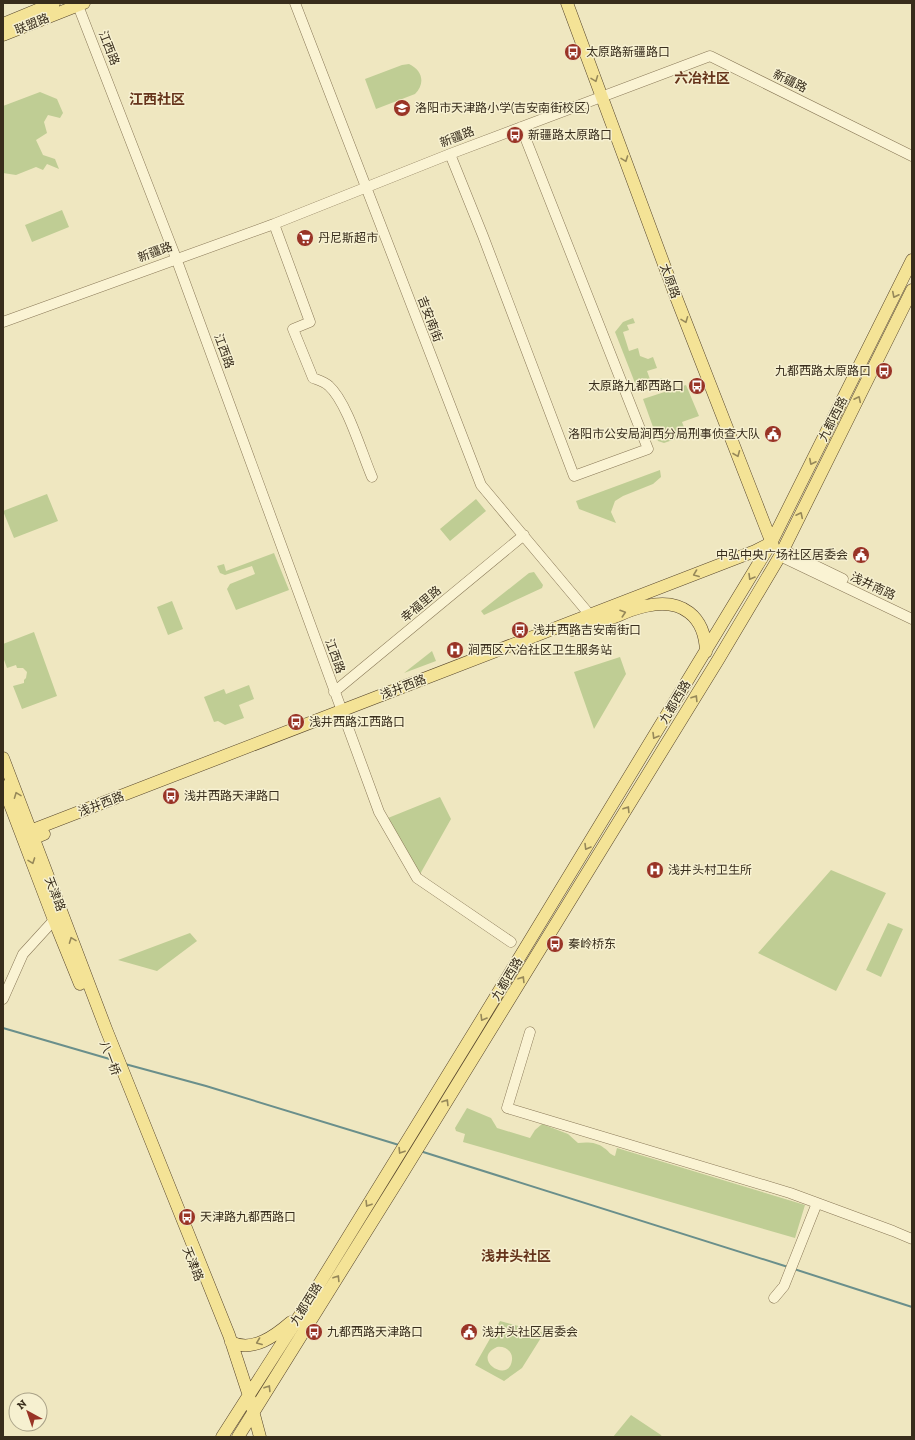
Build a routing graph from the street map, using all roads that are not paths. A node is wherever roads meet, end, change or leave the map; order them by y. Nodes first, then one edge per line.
1 (54, 3) edge
2 (295, 3) edge
3 (567, 3) edge
4 (79, 4) edge
5 (3, 24) edge
6 (3, 35) edge
7 (602, 96) junction
8 (521, 127) junction
9 (450, 154) junction
10 (912, 156) edge
11 (366, 188) junction
12 (274, 224) junction
13 (176, 258) junction
14 (912, 260) edge
15 (912, 290) edge
16 (3, 322) edge
17 (372, 477) dead end
18 (524, 535) junction
19 (771, 543) junction
20 (781, 553) junction
21 (912, 612) edge
22 (590, 615) junction
23 (912, 619) edge
24 (706, 652) junction
25 (334, 692) junction
26 (342, 715) junction
27 (3, 758) edge
28 (3, 786) edge
29 (28, 836) junction
30 (59, 918) junction
31 (511, 942) dead end
32 (3, 999) edge
33 (96, 1021) joint
34 (106, 1029) joint
35 (530, 1032) dead end
36 (130, 1097) junction
37 (817, 1203) junction
38 (912, 1240) edge
39 (774, 1298) dead end
40 (302, 1312) junction
41 (231, 1342) junction
42 (246, 1399) junction
43 (251, 1417) junction
44 (222, 1437) edge
45 (238, 1437) edge
46 (251, 1437) edge
47 (260, 1437) edge

1 - 5 main road, 联盟路
2 - 11 street, 吉安南街
3 -> 7 main road, 太原路
4 - 6 main road, 联盟路
4 - 13 street, 江西路
7 - 8 street, 新疆路
7 - 10 street, 新疆路
7 -> 19 main road, 太原路
8 - 9 street, 新疆路
8 - 9 street
9 - 11 street, 新疆路
11 - 12 street, 新疆路
11 - 18 street, 吉安南街
12 - 13 street, 新疆路
12 - 17 street
13 - 16 street, 新疆路
13 - 25 street, 江西路
14 -> 19 main road, 九都西路
20 -> 15 main road, 九都西路
18 - 22 street, 吉安南街
18 - 25 street, 幸福里路
19 - 20 main road, 太原路
19 -> 22 main road, 浅井西路
19 -> 24 main road, 九都西路
20 - 21 street, 浅井南路
20 - 23 street, 浅井南路
43 -> 20 main road, 九都西路
22 - 26 main road, 浅井西路
26 -> 24 main road, 浅井西路
24 -> 40 main road, 九都西路
25 - 26 street, 江西路
26 - 29 main road, 浅井西路
26 - 31 street, 江西路
29 -> 27 main road, 天津路
28 - 29 main road, 天津路
29 - 30 main road, 天津路
30 - 32 street
30 - 33 main road, 天津路
34 -> 30 main road, 天津路
33 - 36 main road, 八一桥
34 - 36 main road, 八一桥
35 - 37 street
36 - 41 main road, 天津路
36 - 42 main road, 天津路
37 - 38 street
37 - 39 street
40 -> 41 main road
40 - 42 main road, 九都西路
41 - 42 main road, 天津路
42 - 43 main road, 天津路
42 - 44 main road, 九都西路
43 - 45 main road, 九都西路
43 - 46 main road, 天津路
43 - 47 main road, 天津路

